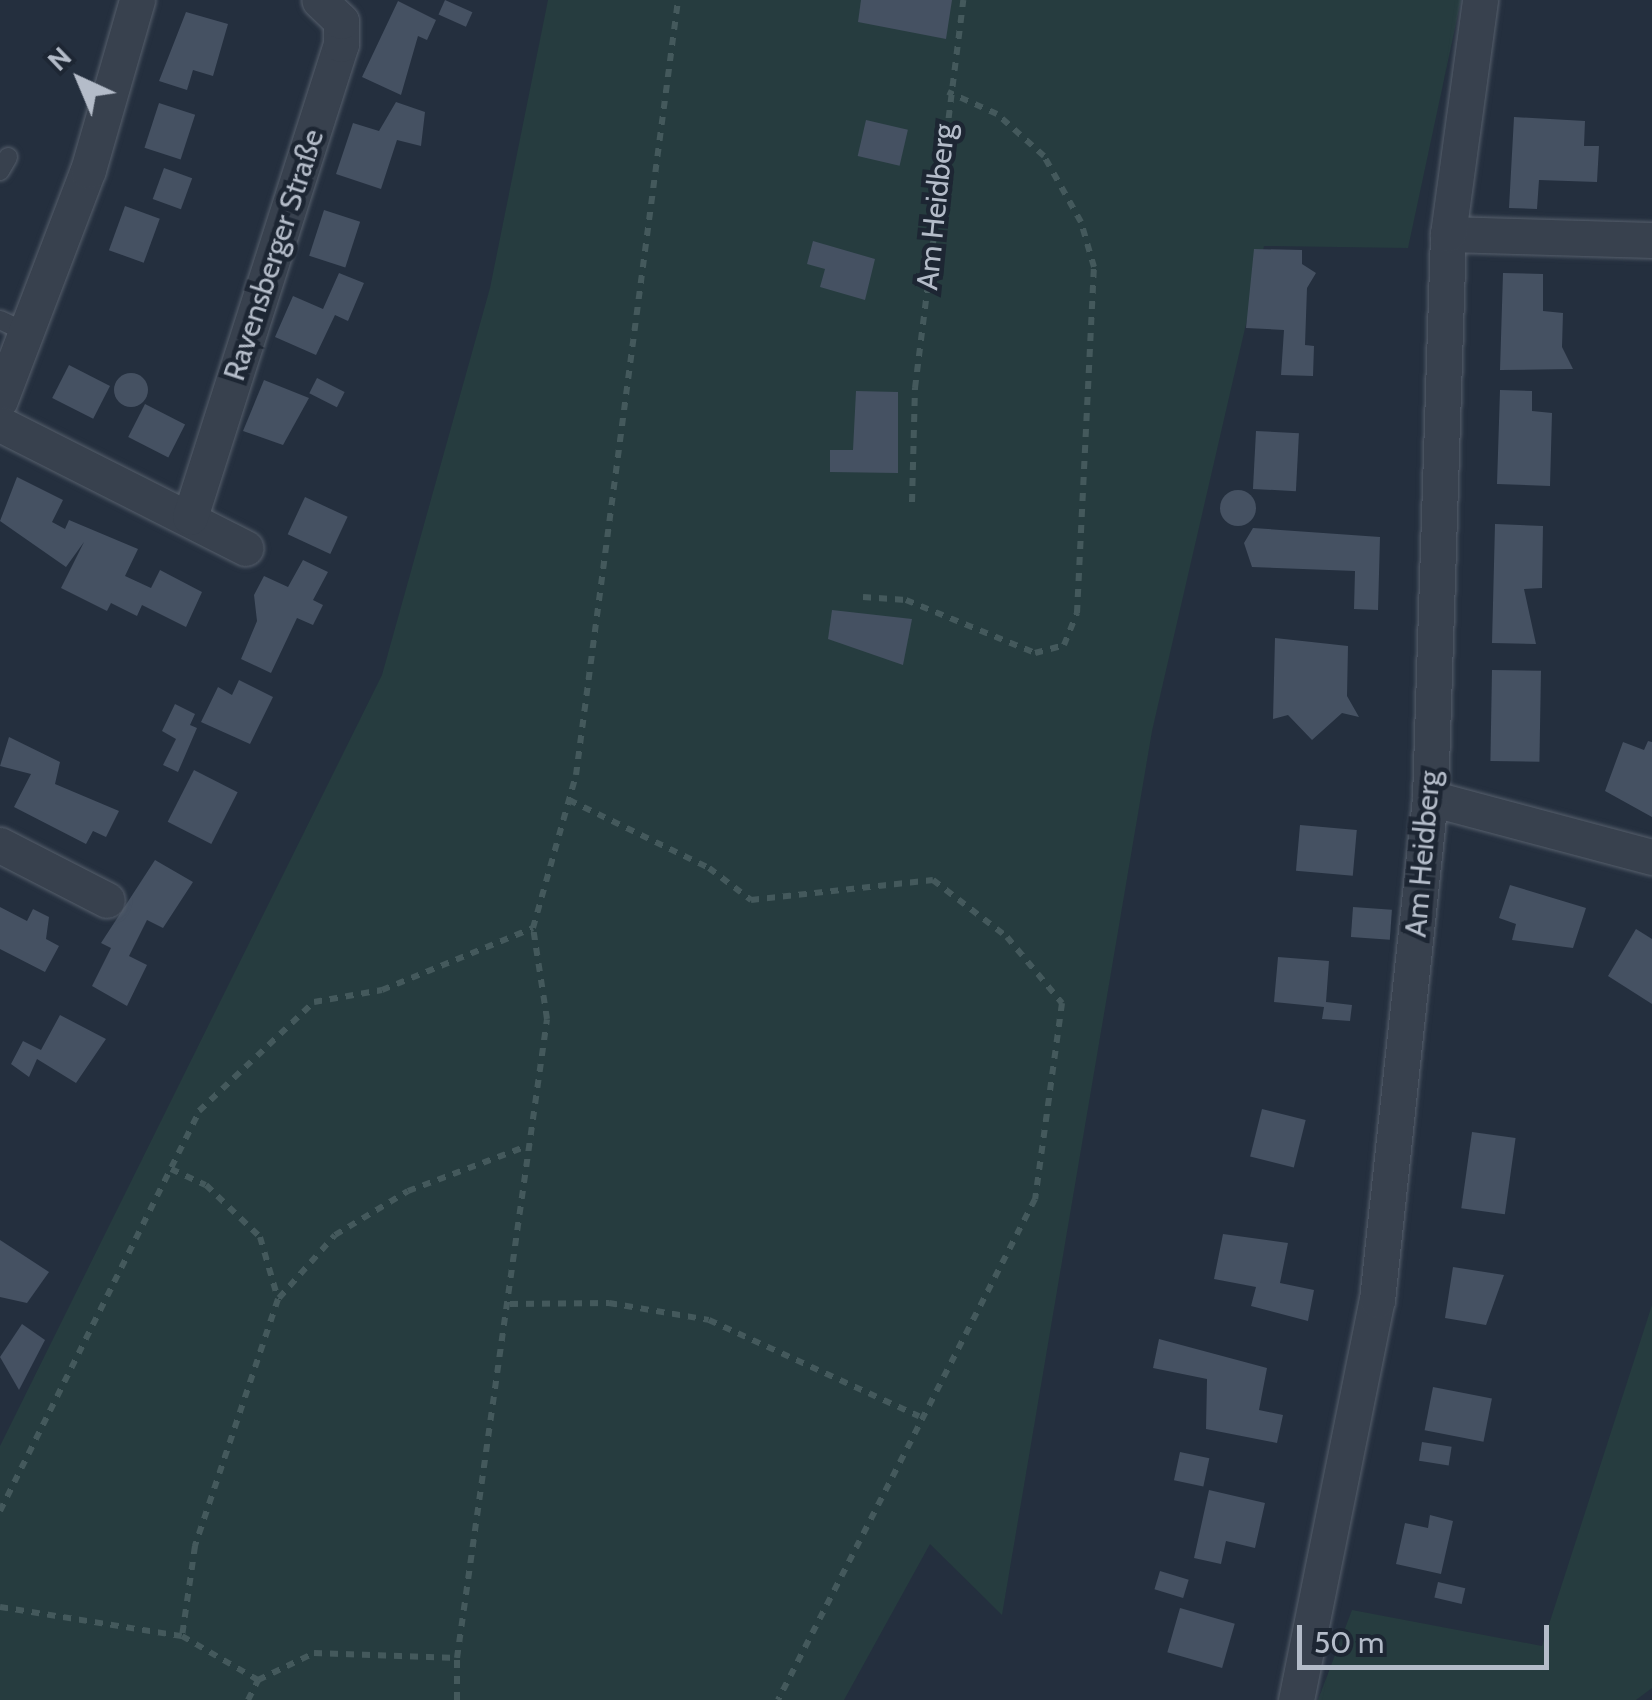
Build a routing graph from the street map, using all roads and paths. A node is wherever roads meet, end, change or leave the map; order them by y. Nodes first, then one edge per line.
1 (137, 0) edge
2 (319, 0) edge
3 (678, 0) edge
4 (963, 0) edge
5 (1480, 0) edge
6 (948, 92) junction
7 (1448, 234) junction
8 (1652, 240) edge
9 (13, 326) edge
10 (0, 400) edge
11 (0, 424) edge
12 (912, 502) dead end
13 (190, 517) junction
14 (246, 548) dead end
15 (863, 596) dead end
16 (1430, 798) junction
17 (569, 800) junction
18 (0, 845) edge
19 (1652, 857) edge
20 (107, 900) dead end
21 (533, 928) junction
22 (527, 1146) junction
23 (171, 1168) junction
24 (278, 1298) junction
25 (510, 1304) junction
26 (919, 1416) junction
27 (0, 1511) edge
28 (0, 1607) edge
29 (182, 1636) junction
30 (457, 1658) junction
31 (258, 1680) junction
32 (248, 1700) edge
33 (457, 1700) edge
34 (778, 1700) edge
35 (1296, 1700) edge

1 - 9 street
2 - 13 street, Ravensberger Straße
3 - 17 path
4 - 6 path, Am Heidberg
5 - 7 street, Am Heidberg
6 - 12 path, Am Heidberg
6 - 15 path, Am Heidberg
7 - 8 street
7 - 16 street, Am Heidberg
9 - 10 street
11 - 13 street
13 - 14 street
16 - 19 street
16 - 35 street, Am Heidberg
17 - 21 path
17 - 26 path
18 - 20 street
21 - 22 path
21 - 23 path
22 - 24 path
22 - 25 path
23 - 24 path
23 - 27 path
24 - 29 path
25 - 26 path
25 - 30 path
26 - 34 path
28 - 29 path
29 - 31 path
30 - 31 path
30 - 33 path
31 - 32 path

